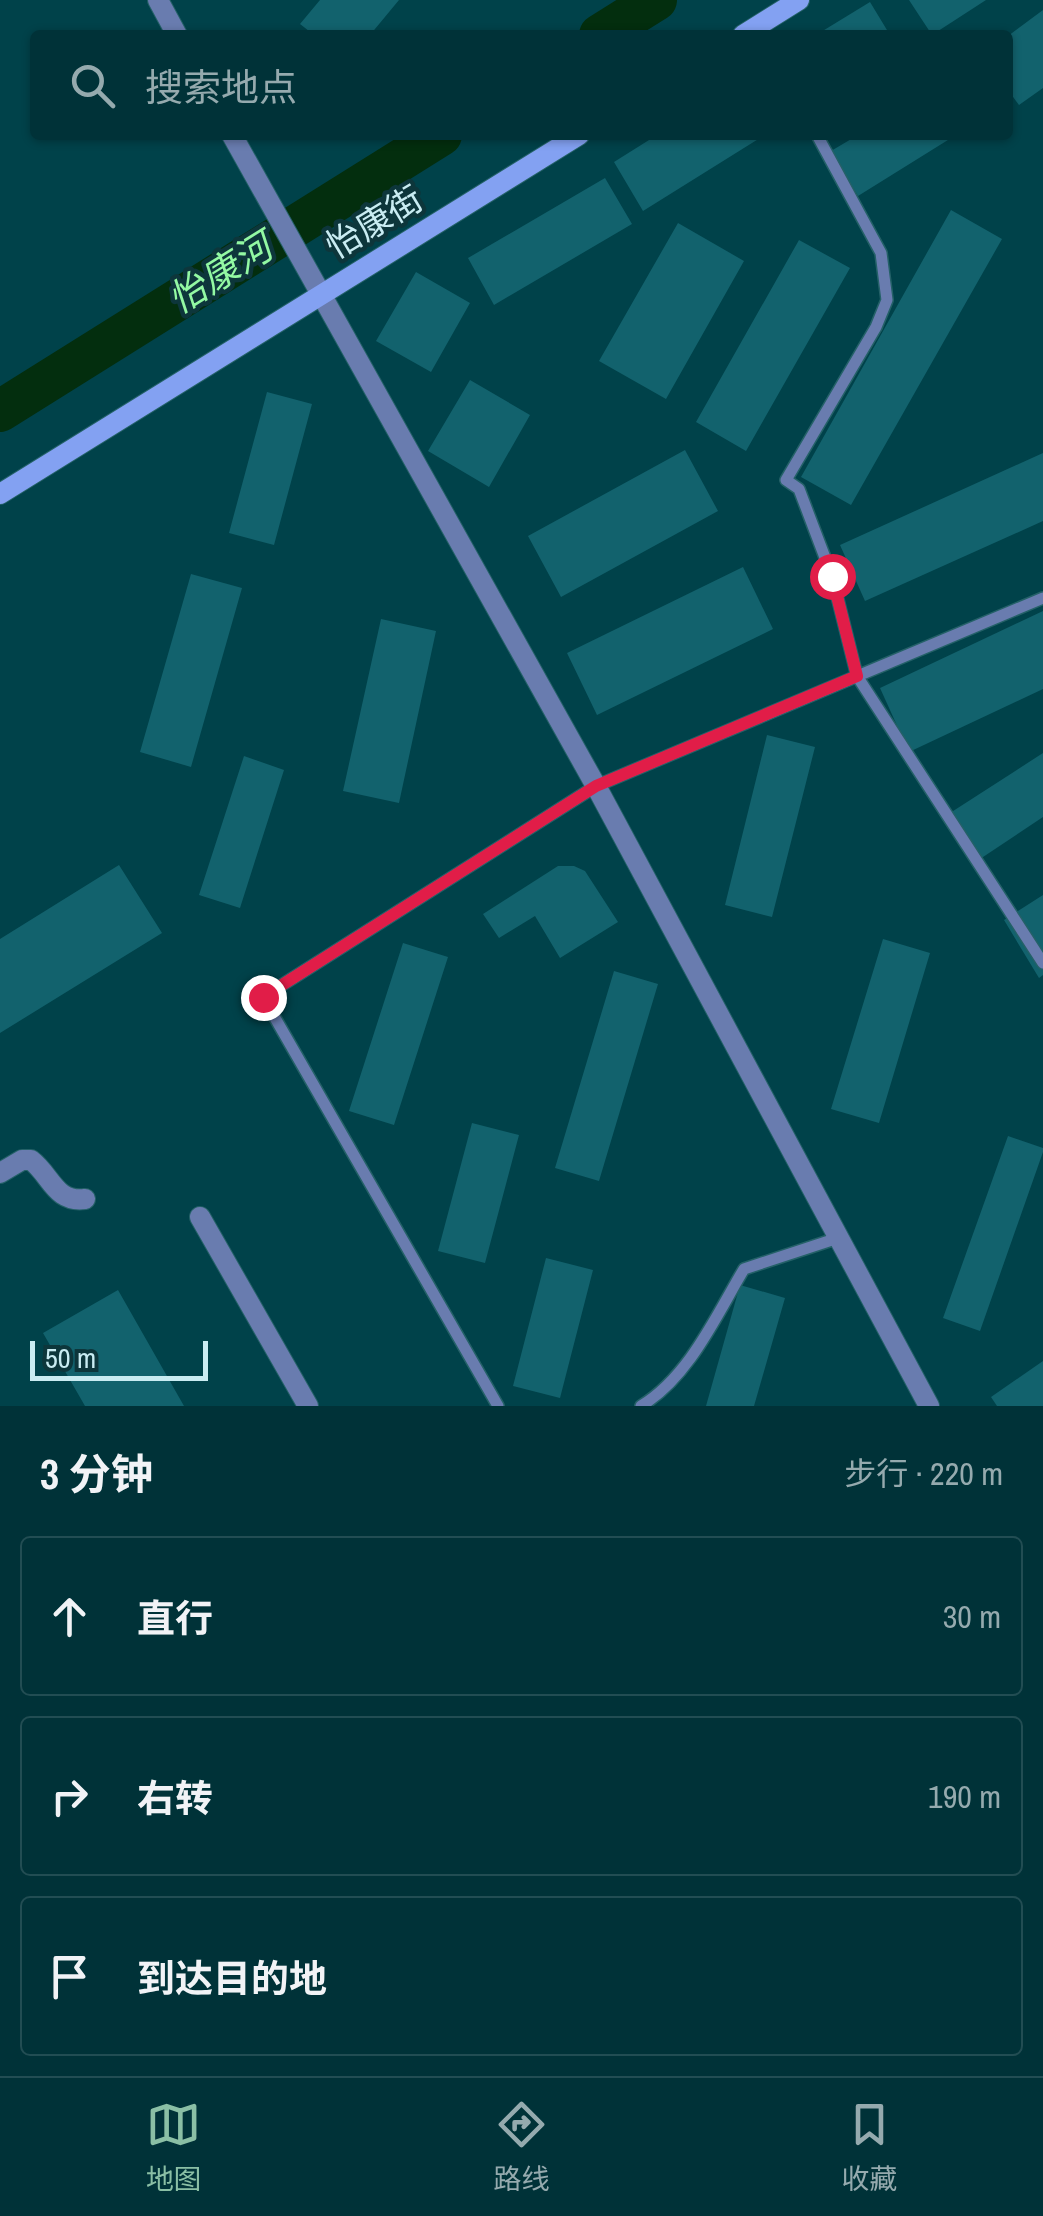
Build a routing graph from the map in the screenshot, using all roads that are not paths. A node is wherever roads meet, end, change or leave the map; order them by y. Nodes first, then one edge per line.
1 (158, 0) edge
2 (799, 0) edge
3 (174, 30) edge
4 (758, 30) edge
5 (571, 140) edge
6 (820, 140) edge
7 (238, 144) edge
8 (319, 294) junction
9 (0, 494) edge
10 (1043, 598) edge
11 (857, 676) junction
12 (596, 786) junction
13 (1043, 963) edge
14 (0, 1173) edge
15 (85, 1199) dead end
16 (200, 1217) dead end
17 (838, 1238) junction
18 (308, 1406) edge
19 (498, 1406) edge
20 (641, 1406) edge
21 (929, 1406) edge

1 - 3 street
2 - 4 street
5 - 8 street, 怡康街
6 - 11 lane
7 - 8 street
8 - 9 street, 怡康街
8 - 12 street
10 - 11 lane
11 - 12 lane
11 - 13 lane
12 - 17 street
12 - 19 lane
14 - 15 street
16 - 18 street
17 - 20 lane
17 - 21 street

